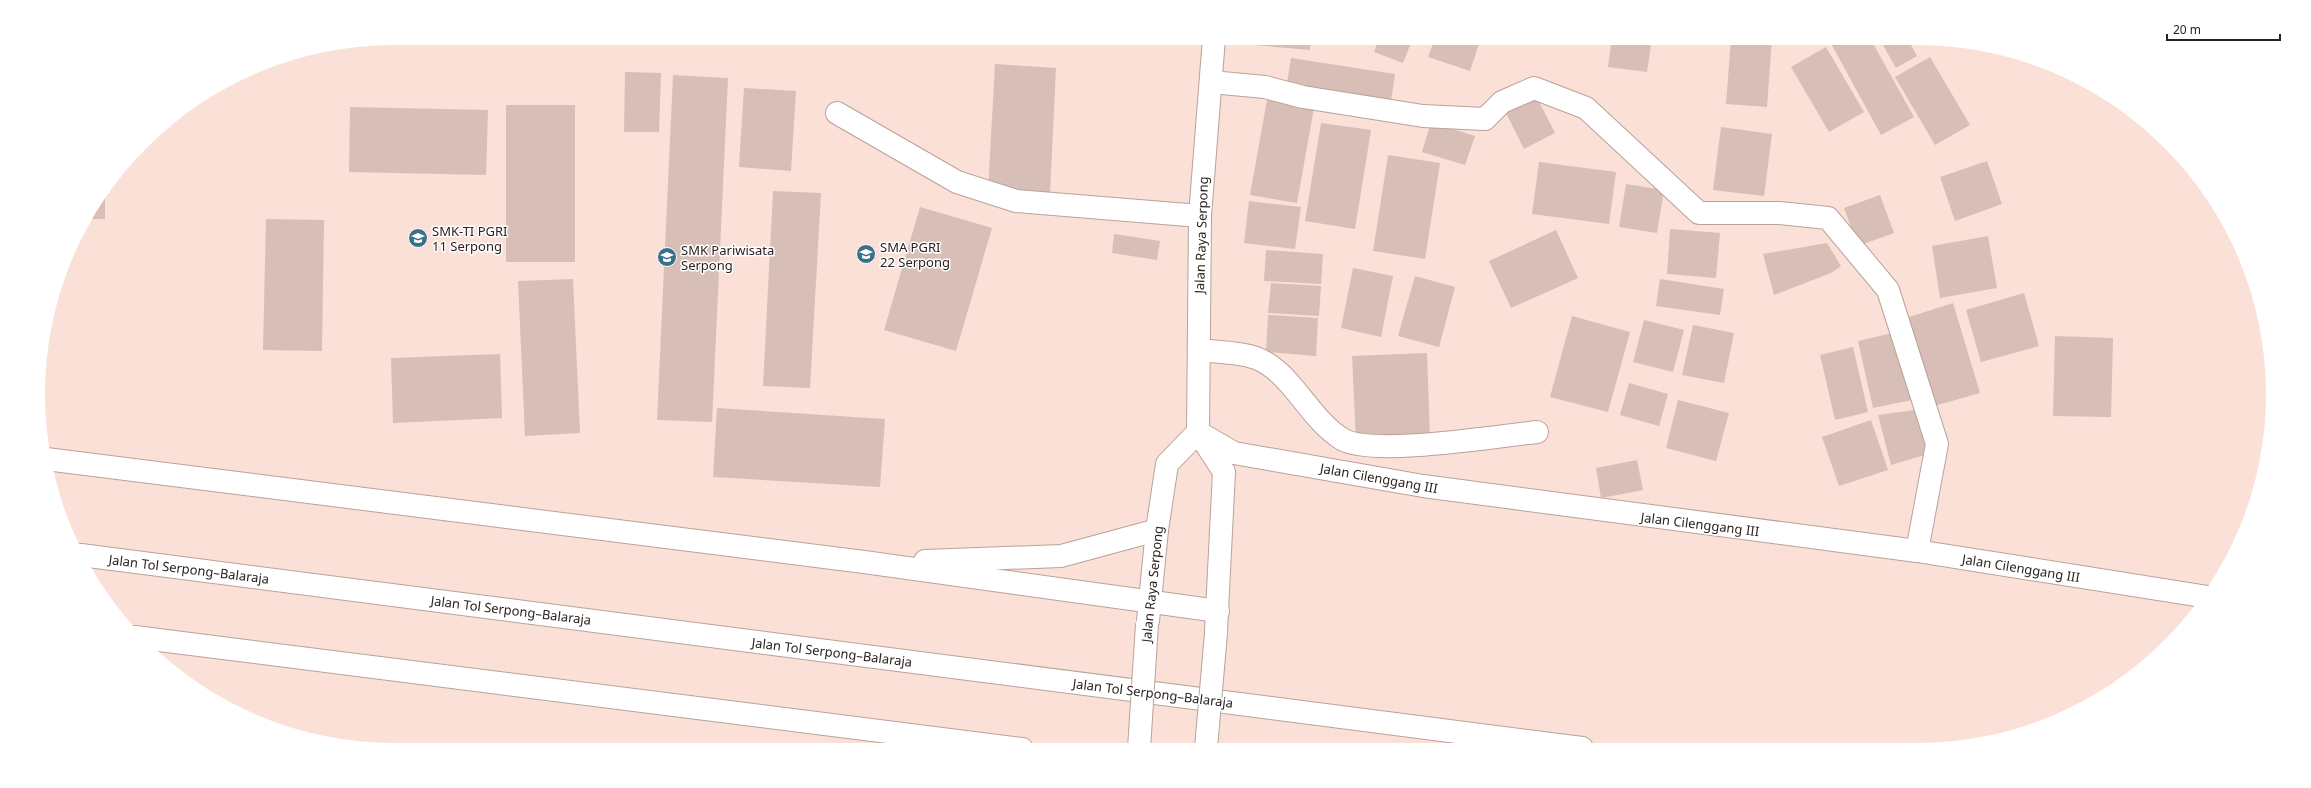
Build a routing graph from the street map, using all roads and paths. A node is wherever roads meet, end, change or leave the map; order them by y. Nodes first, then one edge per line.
1 (1214, 45) edge
2 (1211, 82) junction
3 (836, 113) dead end
4 (1200, 216) junction
5 (1199, 350) junction
6 (1198, 432) junction
7 (1538, 432) dead end
8 (52, 460) edge
9 (1157, 530) junction
10 (1917, 551) junction
11 (85, 555) edge
12 (864, 562) junction
13 (2201, 596) edge
14 (1150, 602) junction
15 (1218, 611) junction
16 (145, 638) edge
17 (974, 743) edge
18 (1139, 743) edge
19 (1206, 743) edge
20 (1543, 743) edge

1 - 2 main road, Jalan Raya Serpong
2 - 4 main road, Jalan Raya Serpong
2 - 10 main road
3 - 4 main road
4 - 5 main road, Jalan Raya Serpong
5 - 6 main road, Jalan Raya Serpong
5 - 7 main road
6 - 9 main road, Jalan Raya Serpong
6 - 10 main road, Jalan Cilenggang III
6 - 15 main road
8 - 12 main road
9 - 12 main road
9 - 14 main road, Jalan Raya Serpong
10 - 13 main road, Jalan Cilenggang III
11 - 20 main road, Jalan Tol Serpong–Balaraja
12 - 14 main road
14 - 15 main road
14 - 18 main road, Jalan Raya Serpong, bridge
15 - 19 main road, bridge
16 - 17 main road

